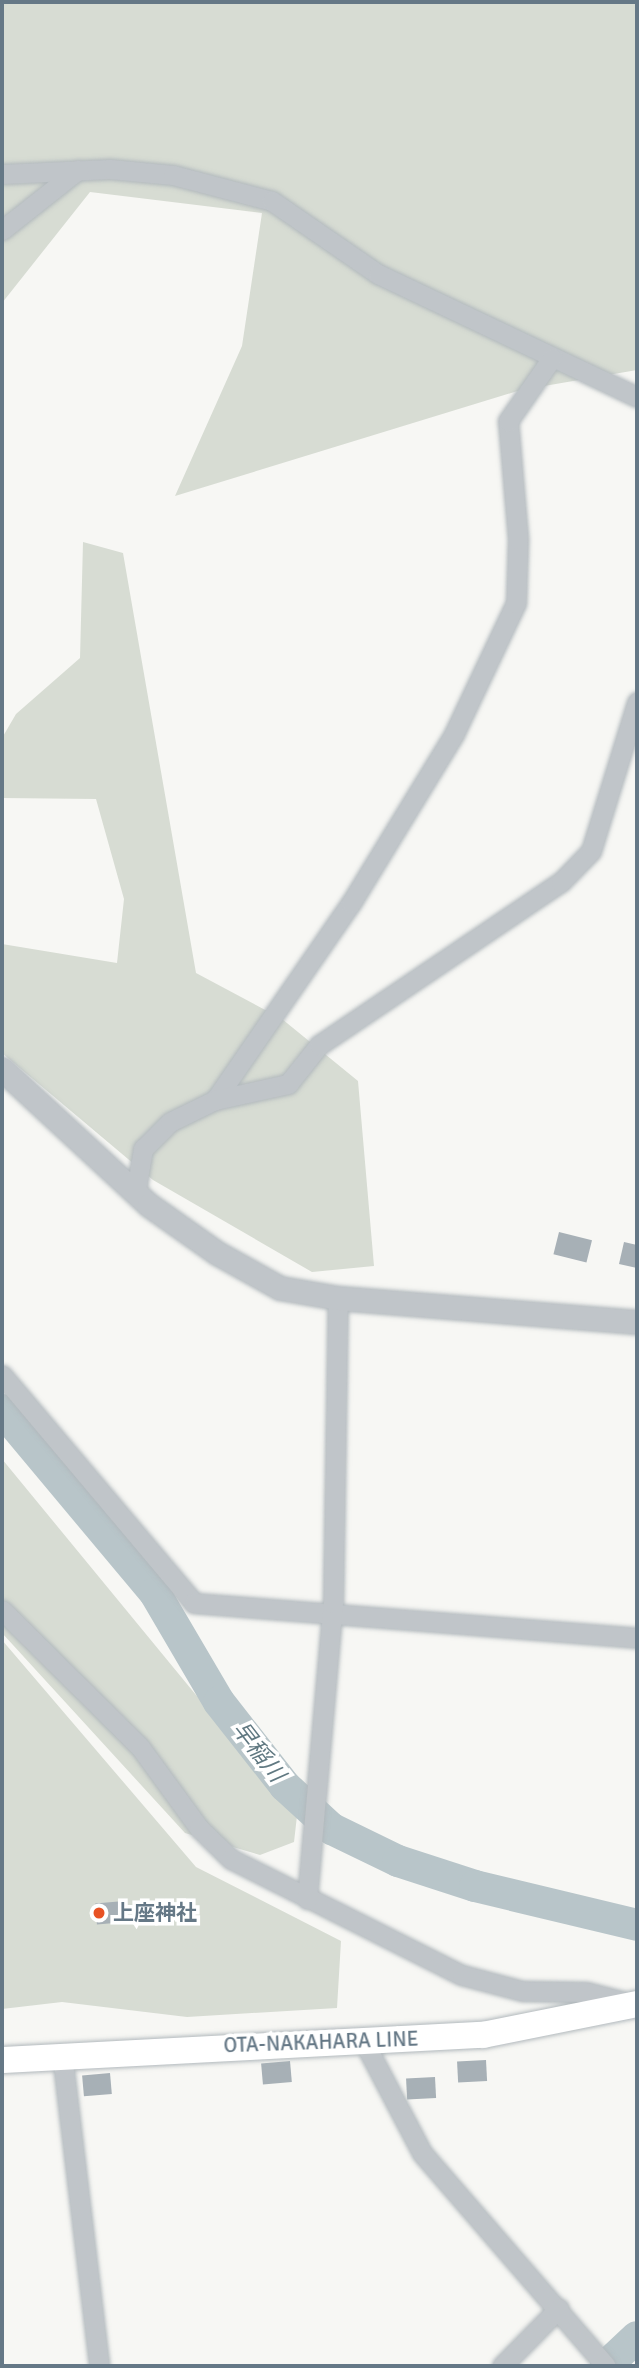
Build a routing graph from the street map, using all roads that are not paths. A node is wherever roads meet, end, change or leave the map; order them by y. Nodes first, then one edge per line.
1 (78, 170) junction
2 (2, 174) edge
3 (2, 230) edge
4 (552, 358) junction
5 (637, 397) edge
6 (637, 702) edge
7 (2, 1069) edge
8 (215, 1100) junction
9 (136, 1190) junction
10 (338, 1298) junction
11 (637, 1322) edge
12 (2, 1375) edge
13 (2, 1610) edge
14 (331, 1613) junction
15 (637, 1638) edge
16 (307, 1899) junction
17 (637, 2004) edge
18 (364, 2042) junction
19 (62, 2054) junction
20 (2, 2060) edge
21 (559, 2308) junction
22 (99, 2366) edge
23 (502, 2366) edge
24 (606, 2366) edge

1 - 2 street
1 - 3 street
1 - 4 street
4 - 5 street
4 - 8 street
6 - 8 street
7 - 9 street
8 - 9 street
9 - 10 street
10 - 11 street
10 - 14 street
12 - 14 street
13 - 16 street
14 - 15 street
14 - 16 street
16 - 17 street
17 - 18 main road, OTA-NAKAHARA LINE
18 - 19 main road, OTA-NAKAHARA LINE
18 - 21 street
19 - 20 main road, OTA-NAKAHARA LINE
19 - 22 street
21 - 23 street
21 - 24 street

